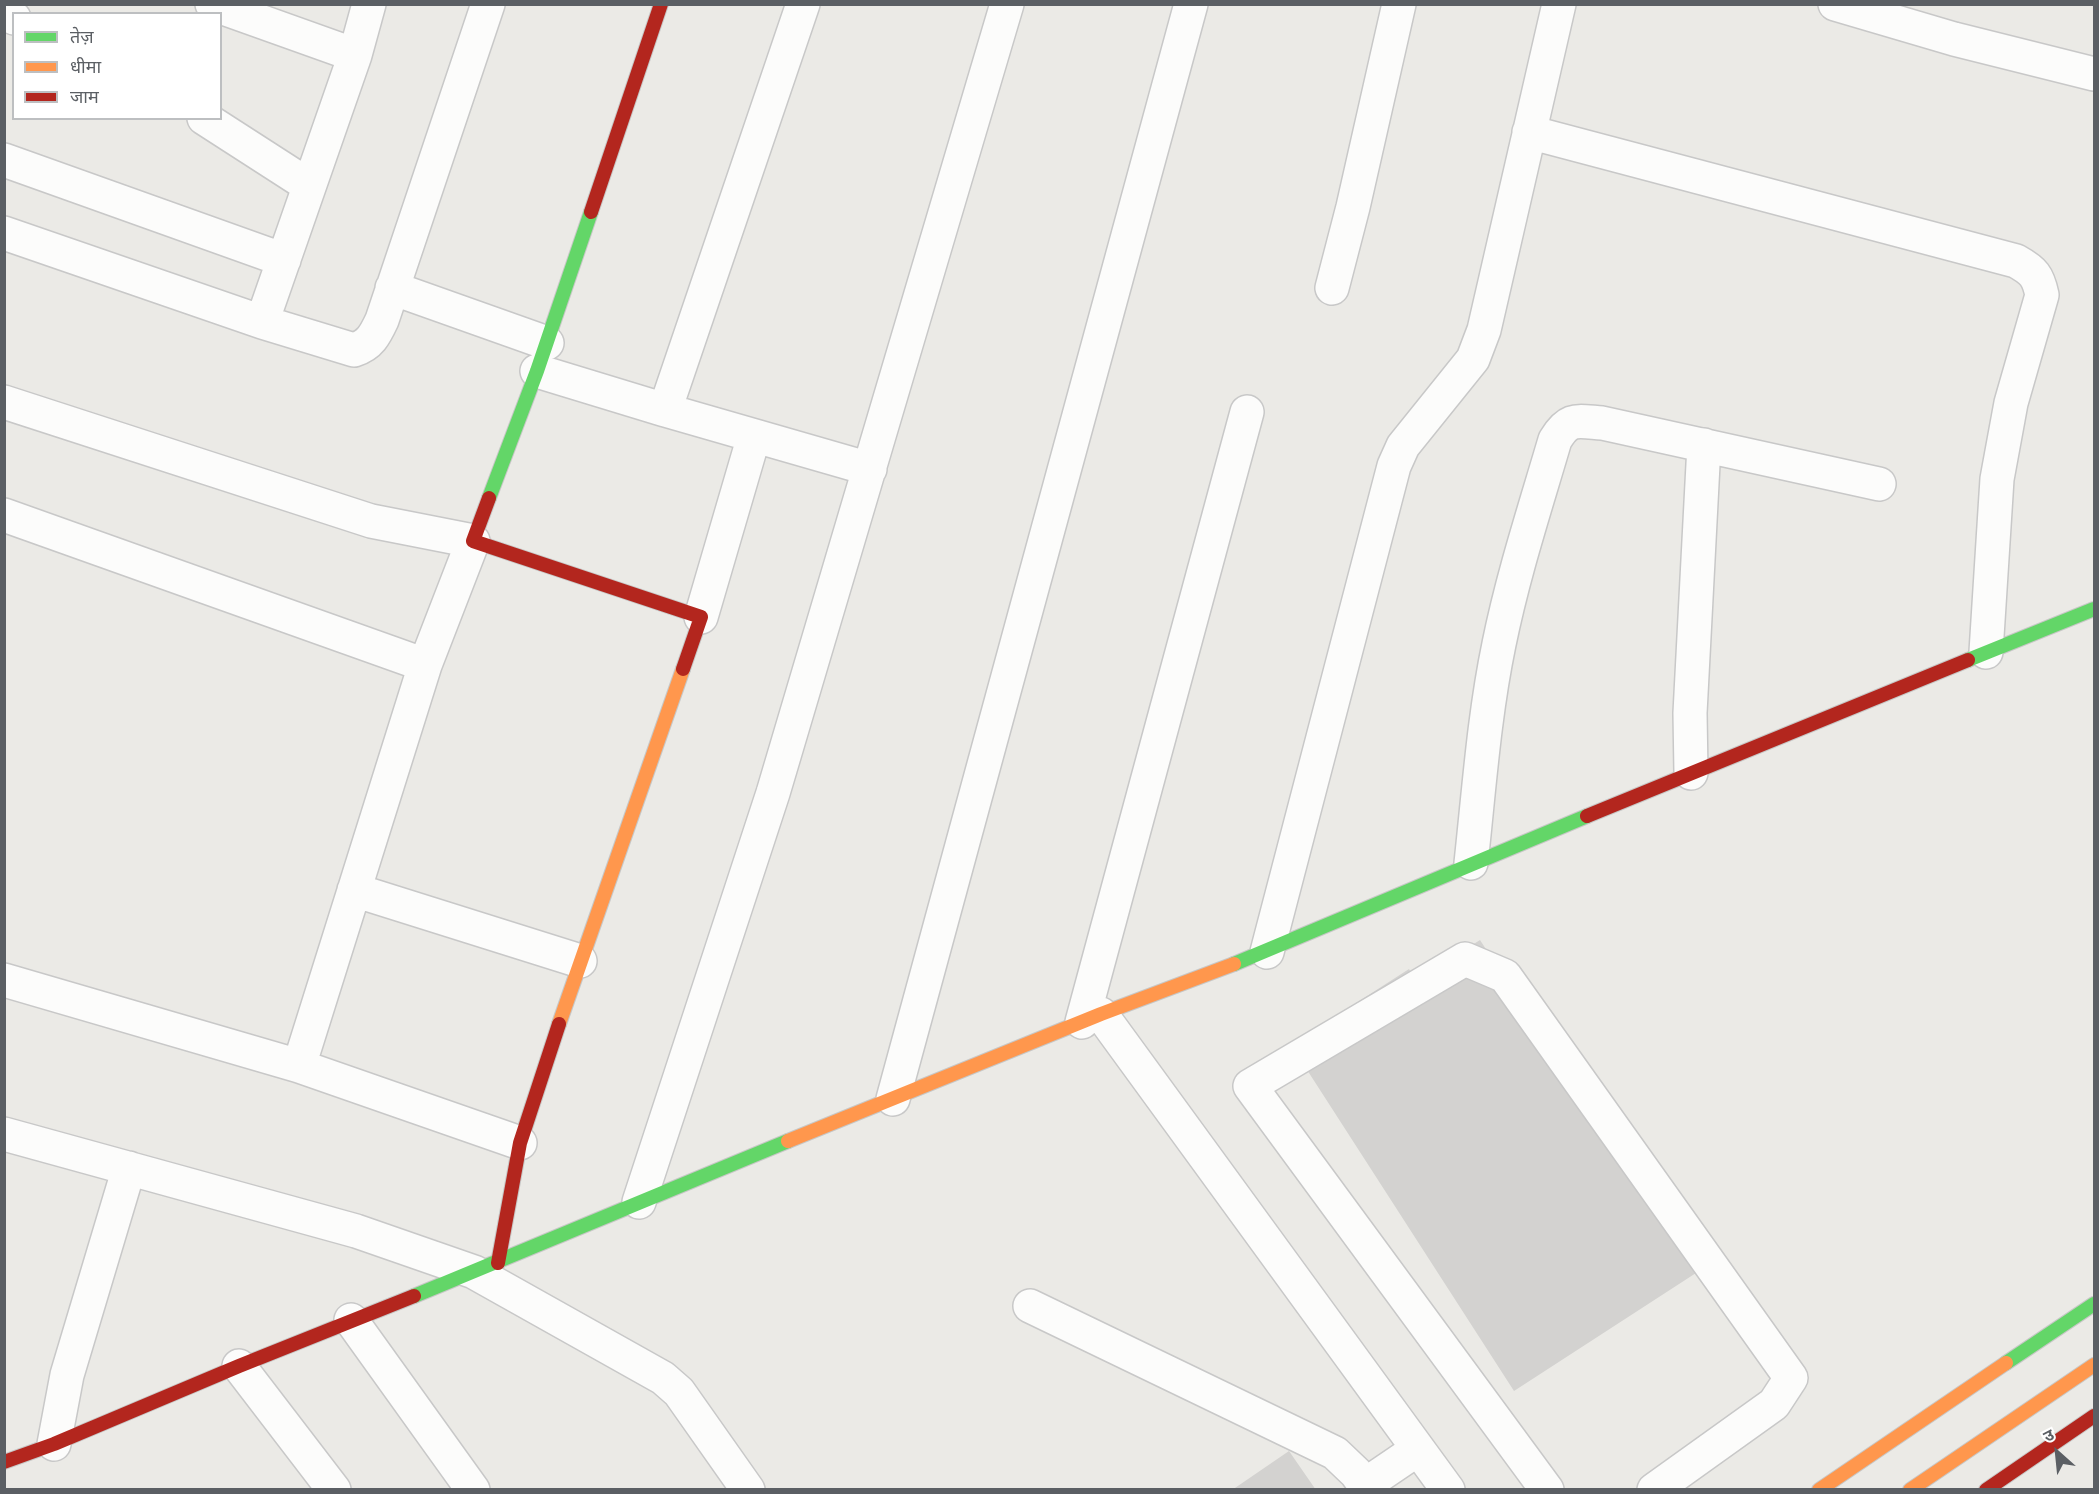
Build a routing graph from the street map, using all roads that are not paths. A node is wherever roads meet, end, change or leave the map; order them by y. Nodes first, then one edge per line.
1 (212, 4) edge
2 (369, 4) edge
3 (488, 4) edge
4 (661, 4) edge
5 (803, 4) edge
6 (1007, 4) edge
7 (1191, 4) edge
8 (1399, 4) edge
9 (1559, 4) edge
10 (1835, 4) edge
11 (355, 55) junction
12 (2094, 74) edge
13 (207, 120) edge
14 (1530, 132) junction
15 (4, 160) edge
16 (309, 184) junction
17 (4, 233) edge
18 (284, 260) junction
19 (392, 288) junction
20 (1332, 288) dead end
21 (262, 321) junction
22 (542, 357) junction
23 (4, 402) edge
24 (665, 410) junction
25 (1247, 412) dead end
26 (754, 436) junction
27 (1704, 445) junction
28 (870, 469) junction
29 (1879, 483) dead end
30 (4, 515) edge
31 (473, 541) junction
32 (2094, 609) edge
33 (701, 617) junction
34 (1986, 652) junction
35 (425, 665) junction
36 (1691, 773) junction
37 (1471, 863) junction
38 (354, 890) junction
39 (1267, 952) junction
40 (580, 961) junction
41 (4, 980) edge
42 (1091, 1018) junction
43 (299, 1066) junction
44 (892, 1099) junction
45 (4, 1134) edge
46 (520, 1143) junction
47 (129, 1168) junction
48 (639, 1202) junction
49 (486, 1268) junction
50 (2094, 1304) edge
51 (1030, 1306) dead end
52 (351, 1320) junction
53 (2094, 1365) edge
54 (239, 1366) junction
55 (2094, 1416) edge
56 (54, 1444) junction
57 (1418, 1449) junction
58 (6, 1461) edge
59 (1366, 1487) edge
60 (334, 1490) edge
61 (473, 1490) edge
62 (748, 1490) edge
63 (1448, 1490) edge
64 (1547, 1490) edge
65 (1654, 1490) edge
66 (1819, 1490) edge
67 (1910, 1490) edge
68 (1986, 1490) edge

1 - 11 street
2 - 11 street
3 - 19 street
4 - 22 street
5 - 24 street
6 - 28 street
7 - 44 street
8 - 20 street
9 - 14 street
10 - 12 street
11 - 16 street
13 - 16 street
14 - 34 street
14 - 39 street
15 - 18 street
16 - 18 street
17 - 21 street
18 - 21 street
19 - 21 street
19 - 22 street
22 - 24 street
22 - 31 street
23 - 31 street
24 - 26 street
25 - 42 street
26 - 28 street
26 - 33 street
27 - 29 street
27 - 36 street
27 - 37 street
28 - 48 street
30 - 35 street
31 - 33 street
31 - 35 street
32 - 34 street
33 - 40 street
34 - 36 street
35 - 38 street
36 - 37 street
37 - 39 street
38 - 40 street
38 - 43 street
39 - 42 street
40 - 46 street
41 - 43 street
42 - 44 street
42 - 57 street
43 - 46 street
44 - 48 street
45 - 47 street
46 - 49 street
47 - 49 street
47 - 56 street
48 - 49 street
49 - 52 street
49 - 62 street
50 - 66 street
51 - 59 street
52 - 54 street
52 - 61 street
53 - 67 street
54 - 56 street
54 - 60 street
55 - 68 street
56 - 58 street
57 - 59 street
57 - 63 street
64 - 65 street

